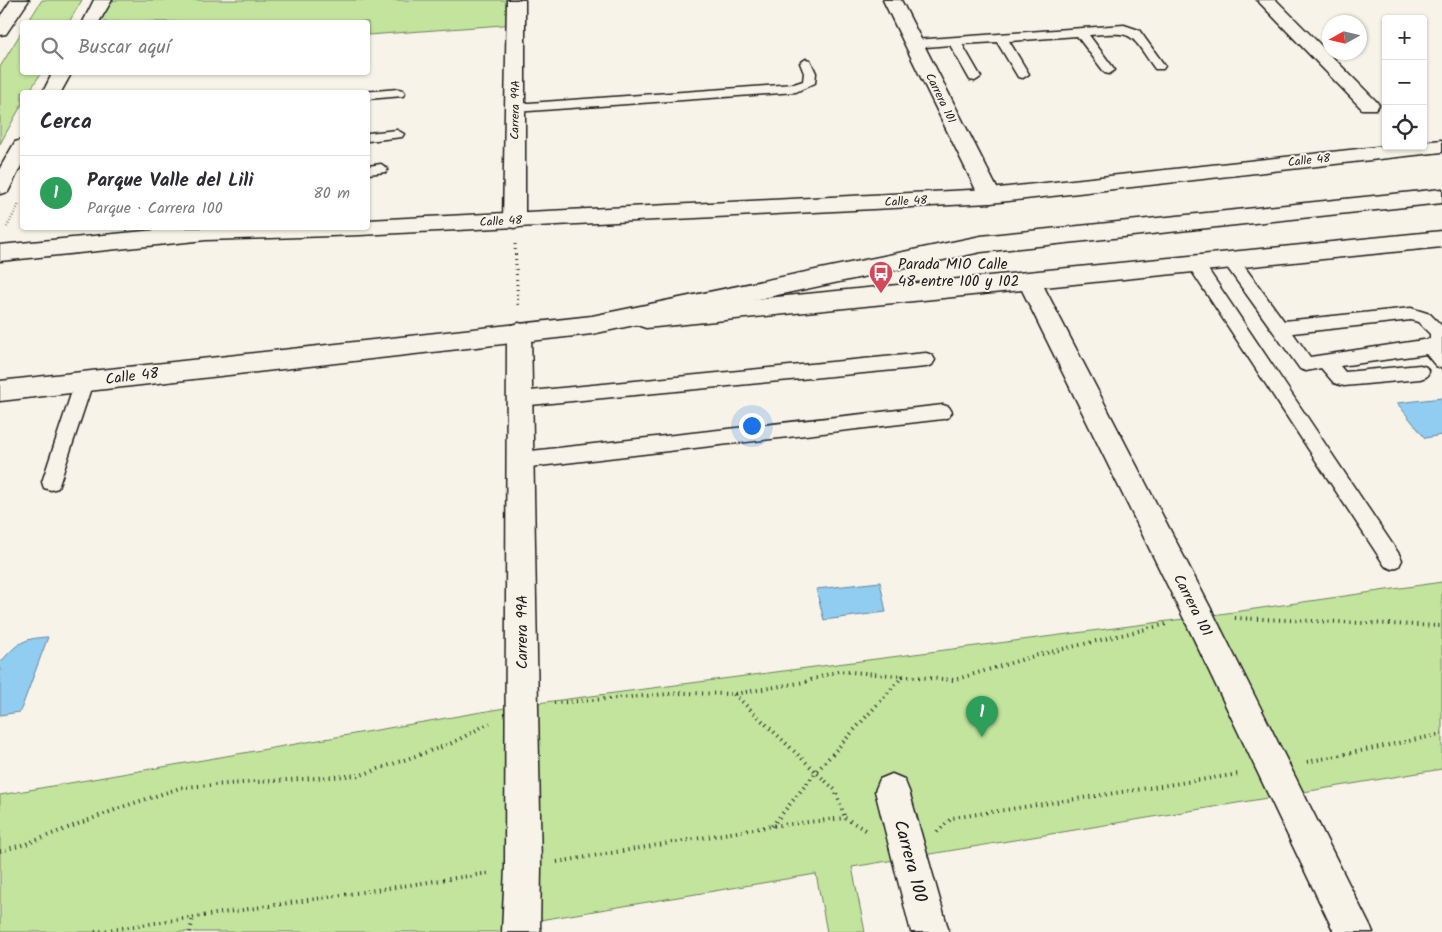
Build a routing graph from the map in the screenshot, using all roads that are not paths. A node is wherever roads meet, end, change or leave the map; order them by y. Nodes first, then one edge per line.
1 (20, 0) edge
2 (103, 0) edge
3 (516, 0) edge
4 (892, 0) edge
5 (1266, 0) edge
6 (91, 20) edge
7 (0, 30) edge
8 (1080, 32) junction
9 (1001, 38) junction
10 (954, 41) junction
11 (914, 44) junction
12 (806, 63) dead end
13 (1159, 66) dead end
14 (1108, 70) dead end
15 (1023, 74) dead end
16 (61, 75) edge
17 (975, 77) dead end
18 (53, 90) edge
19 (398, 93) dead end
20 (370, 95) edge
21 (1368, 105) dead end
22 (515, 108) junction
23 (397, 134) dead end
24 (370, 136) edge
25 (1442, 146) edge
26 (20, 150) edge
27 (0, 187) edge
28 (990, 196) junction
29 (1442, 196) edge
30 (514, 221) junction
31 (370, 227) edge
32 (228, 230) edge
33 (175, 231) edge
34 (1442, 239) edge
35 (0, 252) edge
36 (1230, 260) junction
37 (1195, 263) junction
38 (1028, 279) junction
39 (592, 325) junction
40 (1280, 328) junction
41 (519, 332) junction
42 (1430, 347) junction
43 (926, 360) dead end
44 (1326, 362) junction
45 (1442, 362) edge
46 (1420, 372) dead end
47 (84, 382) junction
48 (0, 391) edge
49 (520, 399) junction
50 (943, 412) dead end
51 (522, 460) junction
52 (51, 482) dead end
53 (1392, 560) dead end
54 (892, 791) dead end
55 (522, 932) edge
56 (930, 932) edge
57 (1354, 932) edge

1 - 7 street
2 - 6 street
3 - 22 street, Carrera 99A
4 - 11 street, Carrera 101
5 - 21 street
8 - 9 lane
8 - 13 lane
8 - 14 lane
9 - 10 lane
9 - 15 lane
10 - 11 lane
10 - 17 lane
11 - 28 street, Carrera 101
12 - 22 lane
16 - 18 street
19 - 20 lane
22 - 30 street, Carrera 99A
23 - 24 lane
25 - 28 street, Calle 48
26 - 27 street
28 - 30 street, Calle 48
29 - 39 street, Calle 48
30 - 31 street, Calle 48
32 - 33 street
33 - 35 street
34 - 36 street, Calle 48
36 - 37 street, Calle 48
36 - 40 lane
37 - 38 street, Calle 48
37 - 53 lane
38 - 39 street, Calle 48
38 - 57 street, Carrera 101
39 - 41 street, Calle 48
40 - 42 lane
40 - 44 lane
41 - 47 street, Calle 48
41 - 49 street, Carrera 99A
42 - 44 lane
42 - 45 lane
43 - 49 lane
44 - 46 lane
47 - 48 street, Calle 48
47 - 52 lane
49 - 51 street, Carrera 99A
50 - 51 lane
51 - 55 street, Carrera 99A
54 - 56 street, Carrera 100

